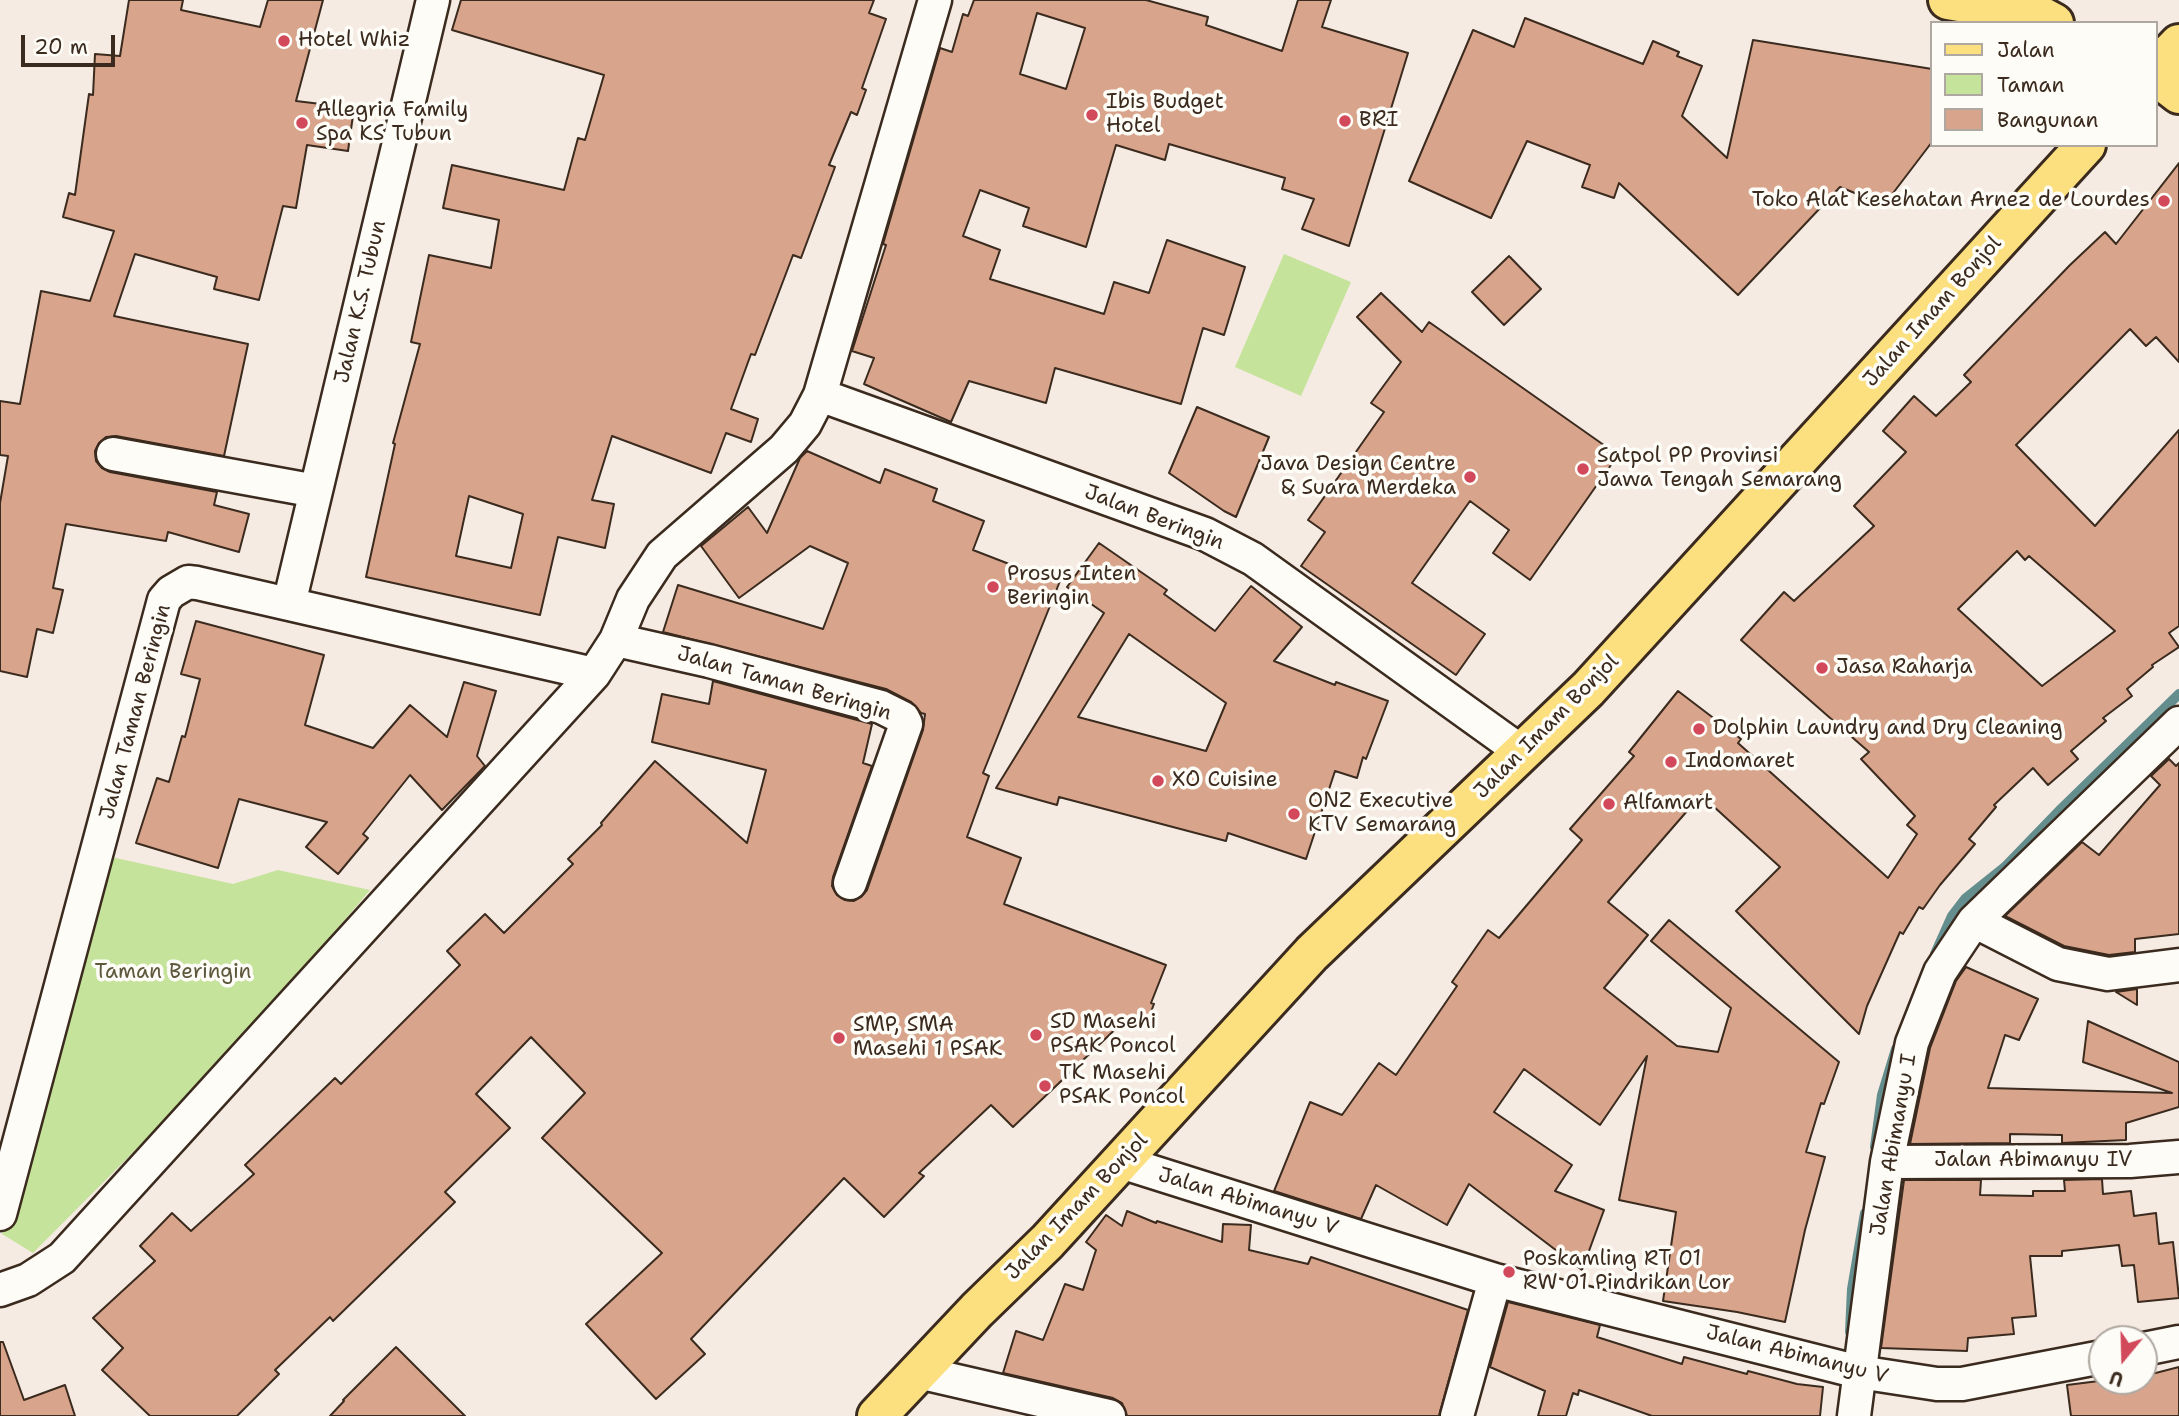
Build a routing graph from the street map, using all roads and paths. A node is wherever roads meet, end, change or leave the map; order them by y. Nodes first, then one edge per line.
1 (433, 0) edge
2 (935, 0) edge
3 (1948, 0) edge
4 (2050, 21) edge
5 (2179, 44) edge
6 (2158, 66) edge
7 (2158, 78) edge
8 (2179, 94) edge
9 (2084, 147) edge
10 (820, 395) junction
11 (113, 454) dead end
12 (316, 491) junction
13 (289, 604) junction
14 (616, 639) junction
15 (594, 674) junction
16 (2179, 723) edge
17 (1523, 753) junction
18 (850, 883) dead end
19 (1974, 921) junction
20 (2179, 965) edge
21 (2179, 1157) edge
22 (1121, 1162) junction
23 (1887, 1162) junction
24 (0, 1214) edge
25 (1495, 1280) junction
26 (0, 1290) edge
27 (2179, 1342) edge
28 (2158, 1346) edge
29 (2088, 1360) edge
30 (918, 1372) junction
31 (1859, 1372) junction
32 (877, 1416) edge
33 (1110, 1416) edge
34 (1457, 1416) edge
35 (1854, 1416) edge

1 - 12 street, Jalan K.S. Tubun
2 - 10 street
3 - 4 main road
5 - 6 main road
7 - 8 main road
9 - 17 main road, Jalan Imam Bonjol
10 - 14 street
10 - 17 street, Jalan Beringin
11 - 12 street
12 - 13 street, Jalan K.S. Tubun
13 - 15 street, Jalan Taman Beringin
13 - 24 street, Jalan Taman Beringin
14 - 15 street
14 - 18 street, Jalan Taman Beringin
15 - 26 street
16 - 19 street, Jalan Abimanyu I
17 - 22 main road, Jalan Imam Bonjol
19 - 20 street
19 - 23 street, Jalan Abimanyu I
21 - 23 street, Jalan Abimanyu IV
22 - 25 street, Jalan Abimanyu V
22 - 30 main road, Jalan Imam Bonjol
23 - 31 street, Jalan Abimanyu I
25 - 31 street, Jalan Abimanyu V
25 - 34 street
27 - 28 street
29 - 31 street, Jalan Abimanyu V
30 - 32 main road, Jalan Imam Bonjol
30 - 33 street
31 - 35 street, Jalan Abimanyu I

